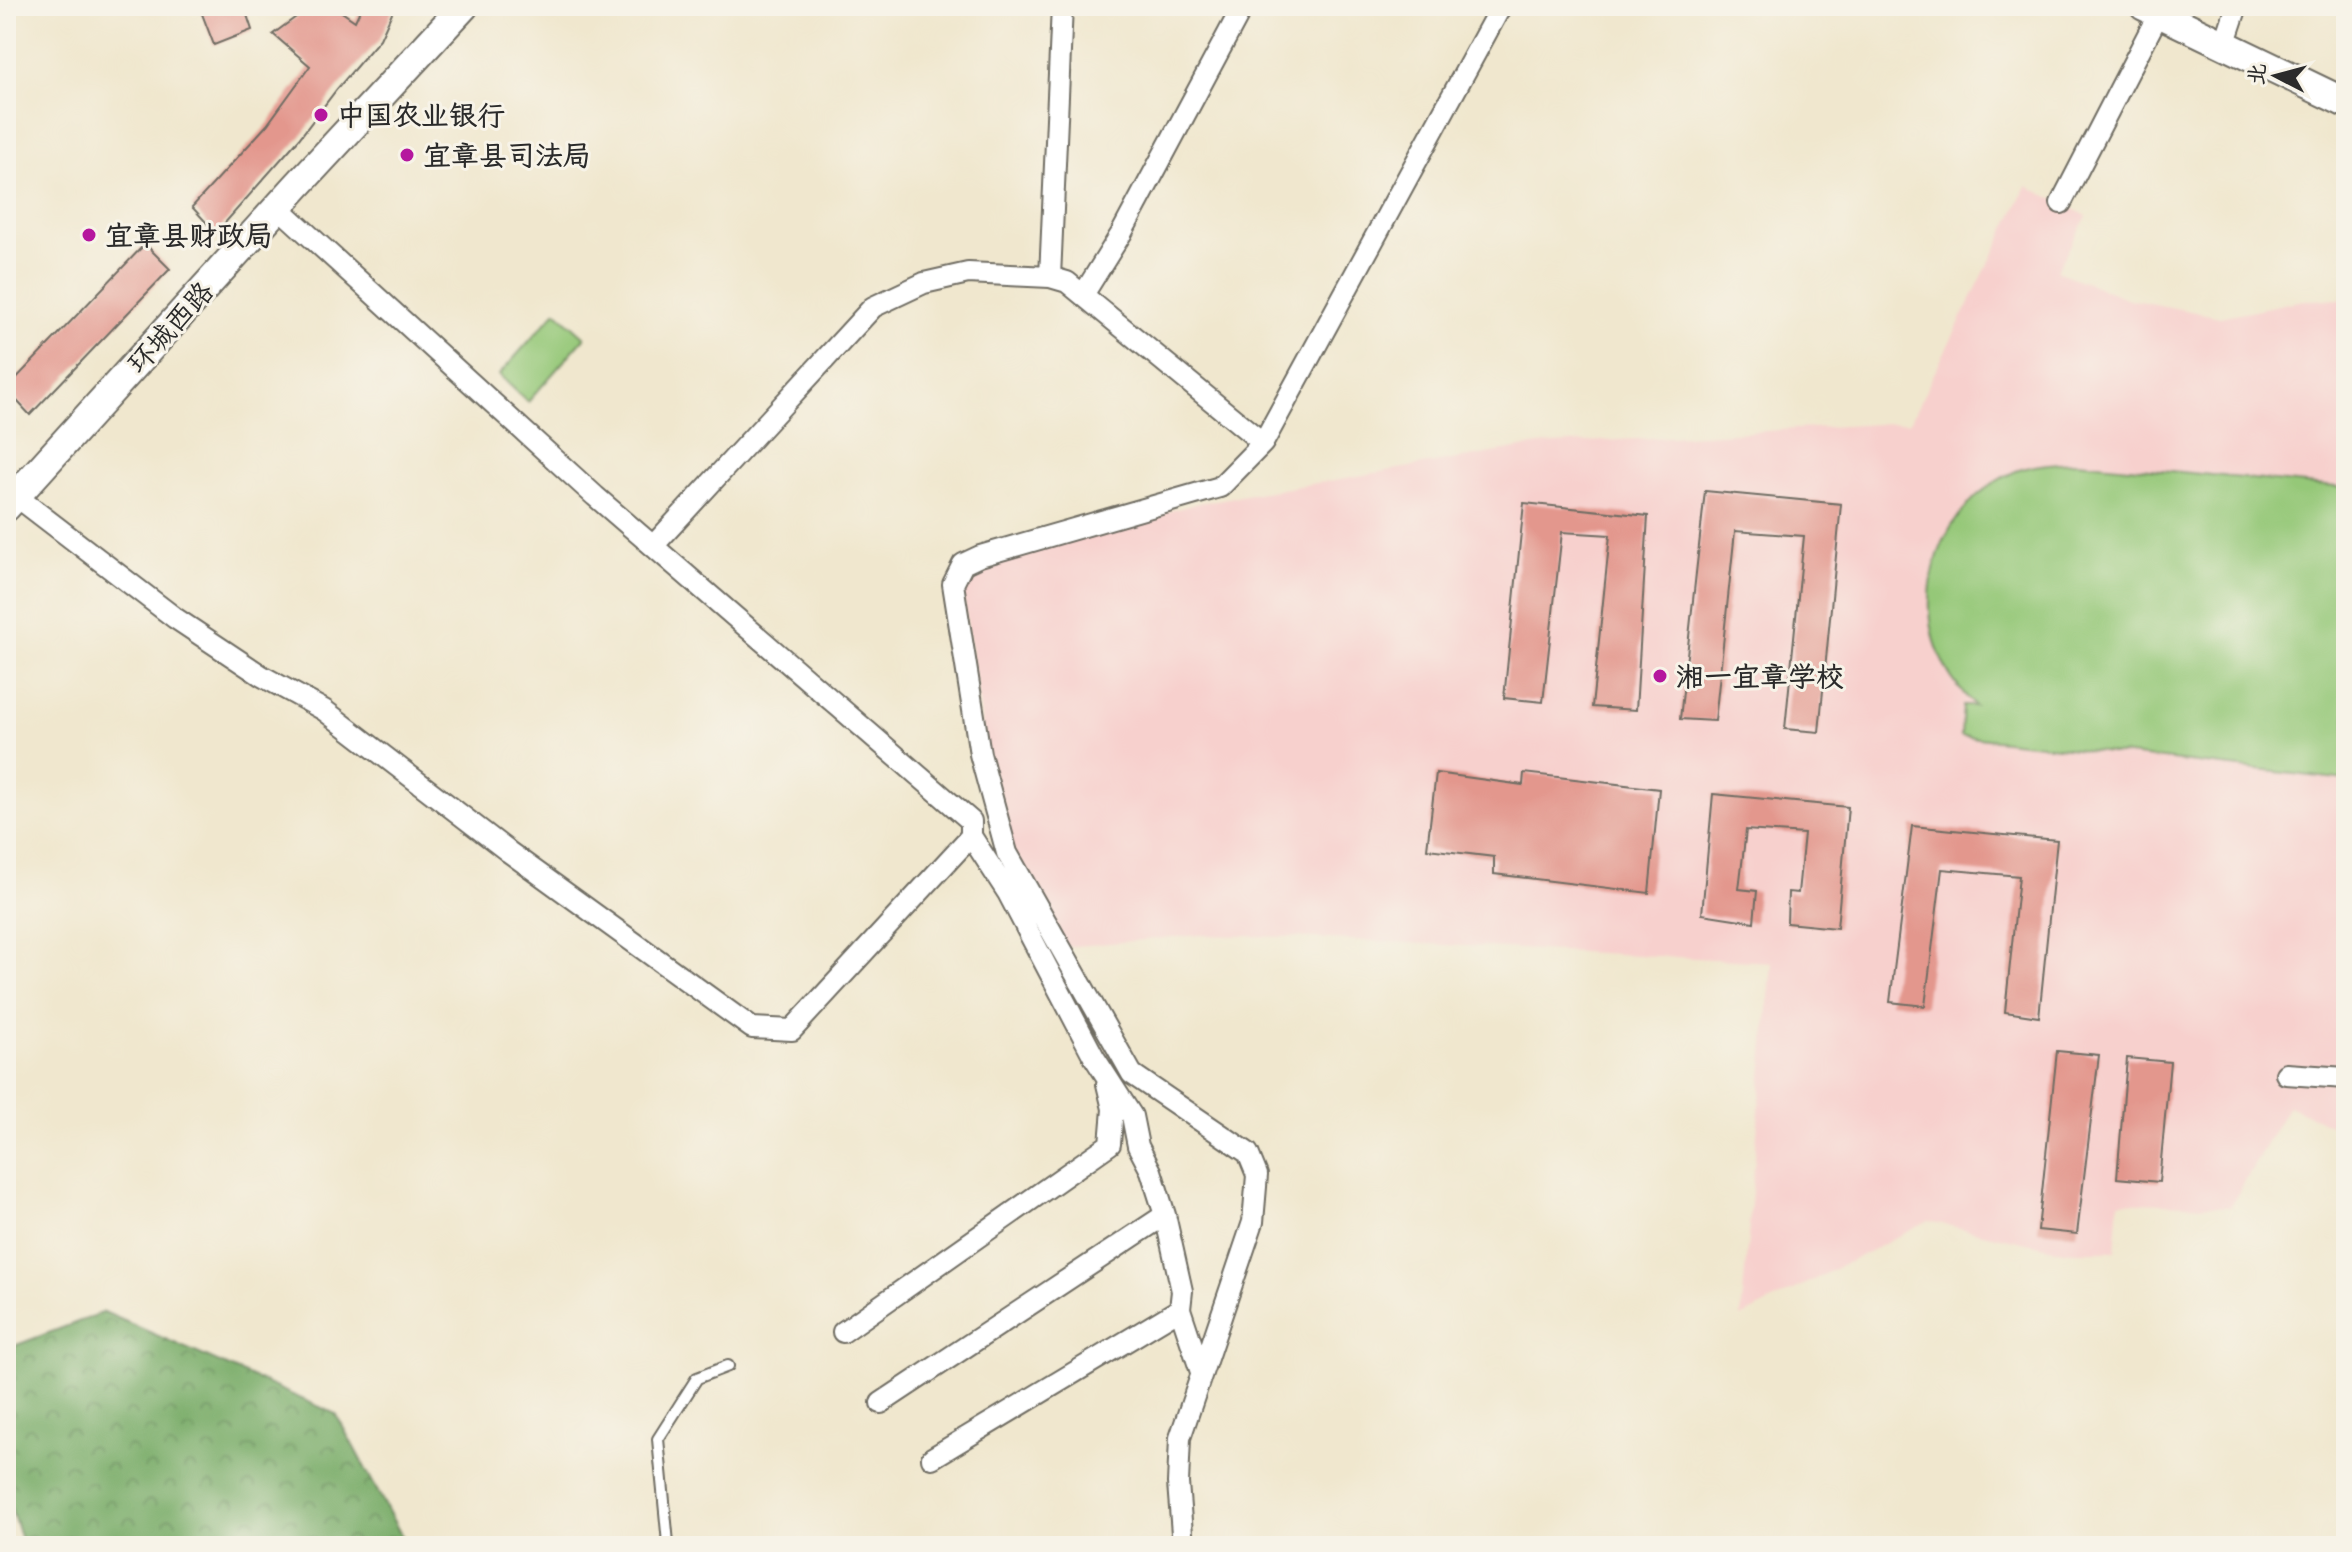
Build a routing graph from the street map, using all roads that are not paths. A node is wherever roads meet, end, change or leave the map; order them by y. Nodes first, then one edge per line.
1 (464, 6) edge
2 (1062, 6) edge
3 (1243, 6) edge
4 (1501, 6) edge
5 (2237, 6) edge
6 (2151, 10) edge
7 (2224, 45) junction
8 (2346, 103) edge
9 (2061, 203) dead end
10 (278, 207) junction
11 (1050, 277) junction
12 (1083, 295) junction
13 (1263, 443) junction
14 (11, 502) edge
15 (653, 546) junction
16 (971, 836) junction
17 (1105, 1073) junction
18 (2286, 1074) dead end
19 (2346, 1078) edge
20 (1165, 1215) junction
21 (1180, 1309) junction
22 (843, 1332) dead end
23 (728, 1366) dead end
24 (1201, 1372) junction
25 (881, 1403) dead end
26 (932, 1458) dead end
27 (673, 1546) edge
28 (1183, 1546) edge

1 - 10 main road, 环城西路
2 - 11 street
3 - 12 street
4 - 13 street
5 - 7 street
6 - 7 main road
6 - 9 street
7 - 8 main road
10 - 14 main road, 环城西路
10 - 15 street
11 - 12 street
11 - 15 street
12 - 13 street
13 - 24 street
14 - 16 street
15 - 16 street
16 - 17 street
17 - 20 street
17 - 22 street
18 - 19 street
20 - 21 street
20 - 25 street
21 - 24 street
21 - 26 street
23 - 27 lane
24 - 28 street

